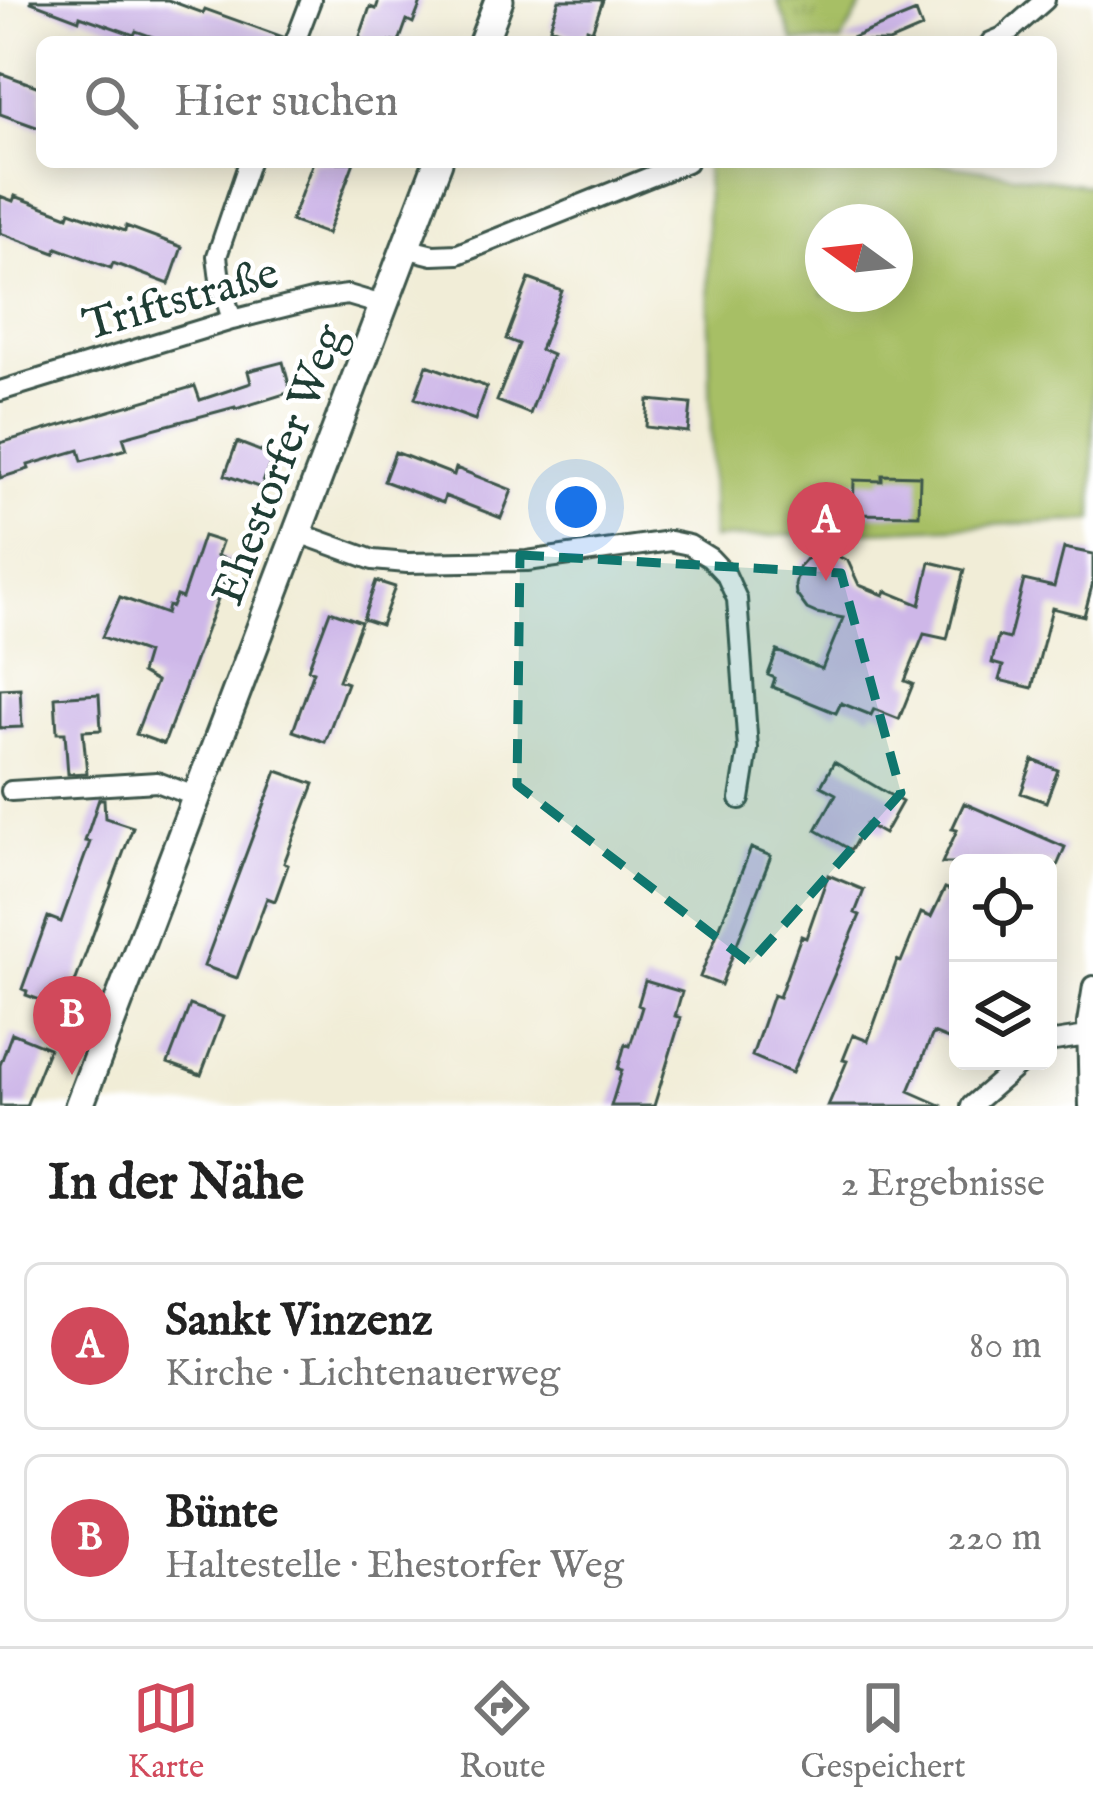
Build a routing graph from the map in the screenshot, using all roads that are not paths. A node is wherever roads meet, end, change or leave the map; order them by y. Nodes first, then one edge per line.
1 (311, 0) edge
2 (499, 0) edge
3 (1045, 0) edge
4 (297, 36) edge
5 (485, 36) edge
6 (1004, 36) edge
7 (247, 168) edge
8 (436, 168) edge
9 (672, 168) edge
10 (405, 248) junction
11 (382, 305) junction
12 (232, 320) junction
13 (0, 391) edge
14 (296, 532) junction
15 (11, 791) dead end
16 (196, 797) junction
17 (740, 799) dead end
18 (1093, 986) edge
19 (1087, 1036) junction
20 (1057, 1041) edge
21 (1013, 1070) edge
22 (80, 1106) edge
23 (971, 1106) edge
24 (1089, 1106) edge

1 - 4 street
2 - 5 main road
3 - 6 street
7 - 12 street
8 - 10 main road, Ehestorfer Weg
9 - 10 street
10 - 11 main road, Ehestorfer Weg
11 - 12 street, Triftstraße
11 - 14 main road, Ehestorfer Weg
12 - 13 street, Triftstraße
14 - 16 main road, Ehestorfer Weg
14 - 17 street
15 - 16 street
16 - 22 main road, Ehestorfer Weg
18 - 19 street
19 - 20 street
19 - 24 street
21 - 23 street

